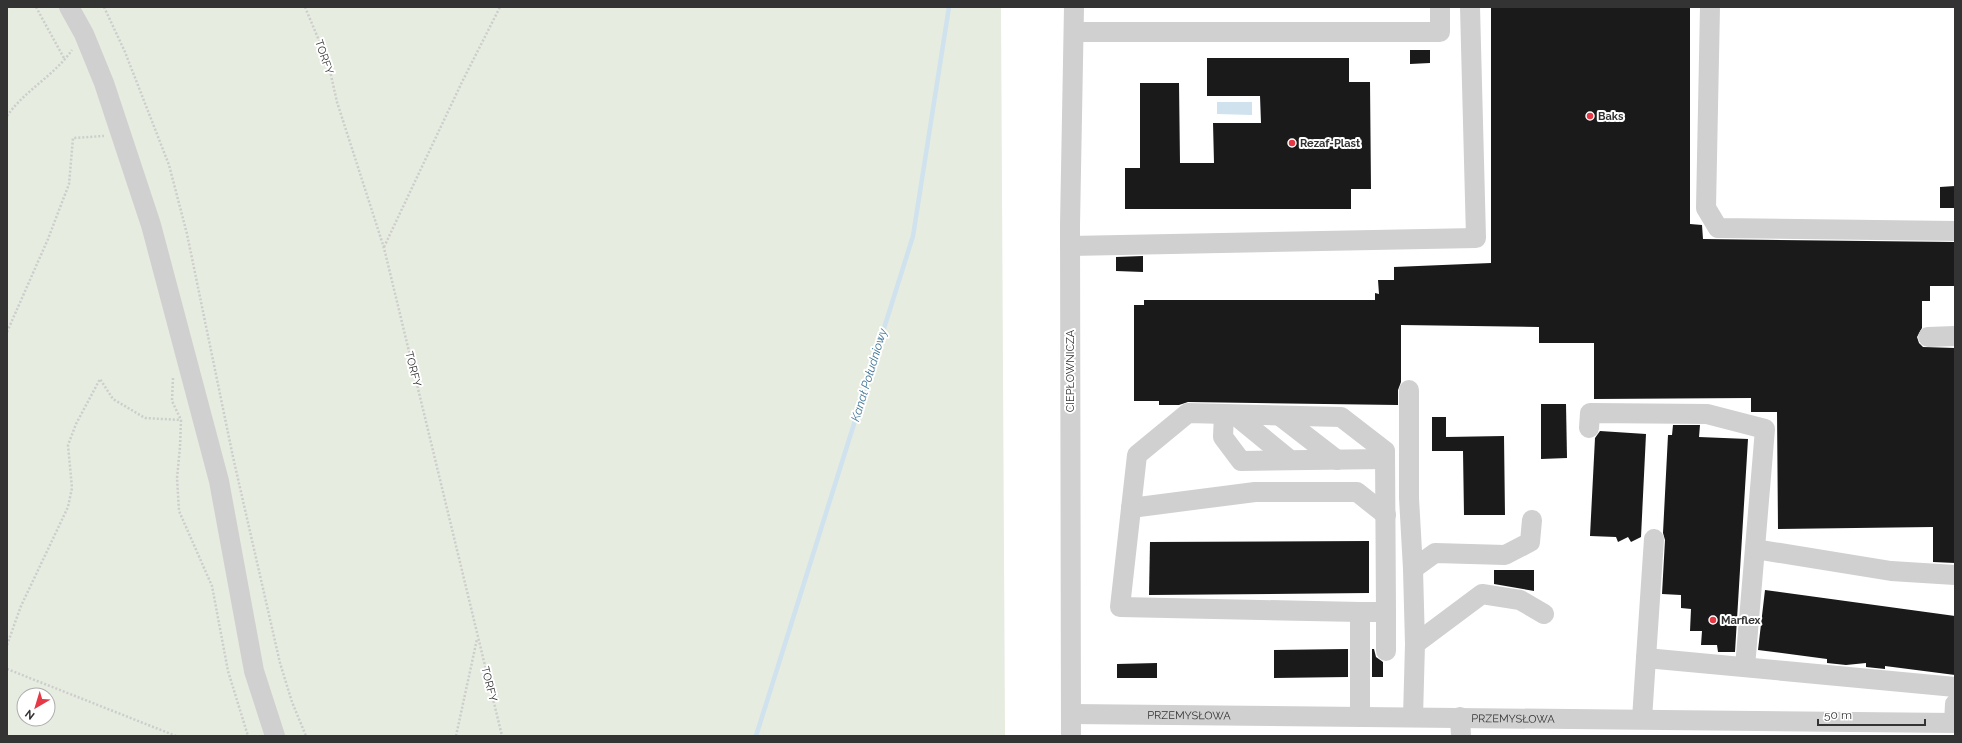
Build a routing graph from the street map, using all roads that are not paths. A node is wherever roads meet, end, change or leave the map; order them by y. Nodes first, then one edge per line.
1 (69, 7) edge
2 (1074, 7) edge
3 (1440, 7) edge
4 (1470, 7) edge
5 (1710, 7) edge
6 (1074, 32) junction
7 (1955, 231) edge
8 (1070, 246) junction
9 (1955, 336) edge
10 (1928, 337) dead end
11 (1409, 390) dead end
12 (1229, 414) junction
13 (1280, 416) junction
14 (1589, 428) dead end
15 (1385, 459) junction
16 (1290, 460) junction
17 (1337, 460) junction
18 (1131, 508) junction
19 (1386, 515) junction
20 (1532, 520) dead end
21 (1654, 539) dead end
22 (1755, 549) junction
23 (1413, 569) junction
24 (1955, 575) edge
25 (1360, 612) junction
26 (1386, 612) junction
27 (1544, 614) dead end
28 (1415, 644) junction
29 (1386, 651) dead end
30 (1646, 658) junction
31 (1745, 667) junction
32 (1955, 687) edge
33 (1071, 714) junction
34 (1955, 716) edge
35 (1360, 717) junction
36 (1413, 717) junction
37 (1642, 719) junction
38 (1461, 726) edge
39 (275, 736) edge
40 (1071, 736) edge

1 - 39 street
2 - 6 street, CIEPŁOWNICZA
3 - 6 street
4 - 8 street
5 - 7 street
6 - 8 street, CIEPŁOWNICZA
8 - 33 street, CIEPŁOWNICZA
9 - 10 street
11 - 23 street
12 - 13 street
12 - 16 street
12 - 16 street
12 - 18 street
13 - 15 street
13 - 17 street
14 - 22 street
15 - 17 street
15 - 19 street
16 - 17 street
18 - 19 street
18 - 25 street
19 - 26 street
20 - 23 street
21 - 30 street
22 - 24 street
22 - 31 street
23 - 28 street
25 - 26 street
25 - 35 street
26 - 29 street
27 - 28 street
28 - 36 street
30 - 31 street
30 - 37 street
31 - 32 street
33 - 35 street, PRZEMYSŁOWA
33 - 40 street, CIEPŁOWNICZA
34 - 37 street, PRZEMYSŁOWA
35 - 36 street, PRZEMYSŁOWA
36 - 38 street, PRZEMYSŁOWA
37 - 38 street, PRZEMYSŁOWA

